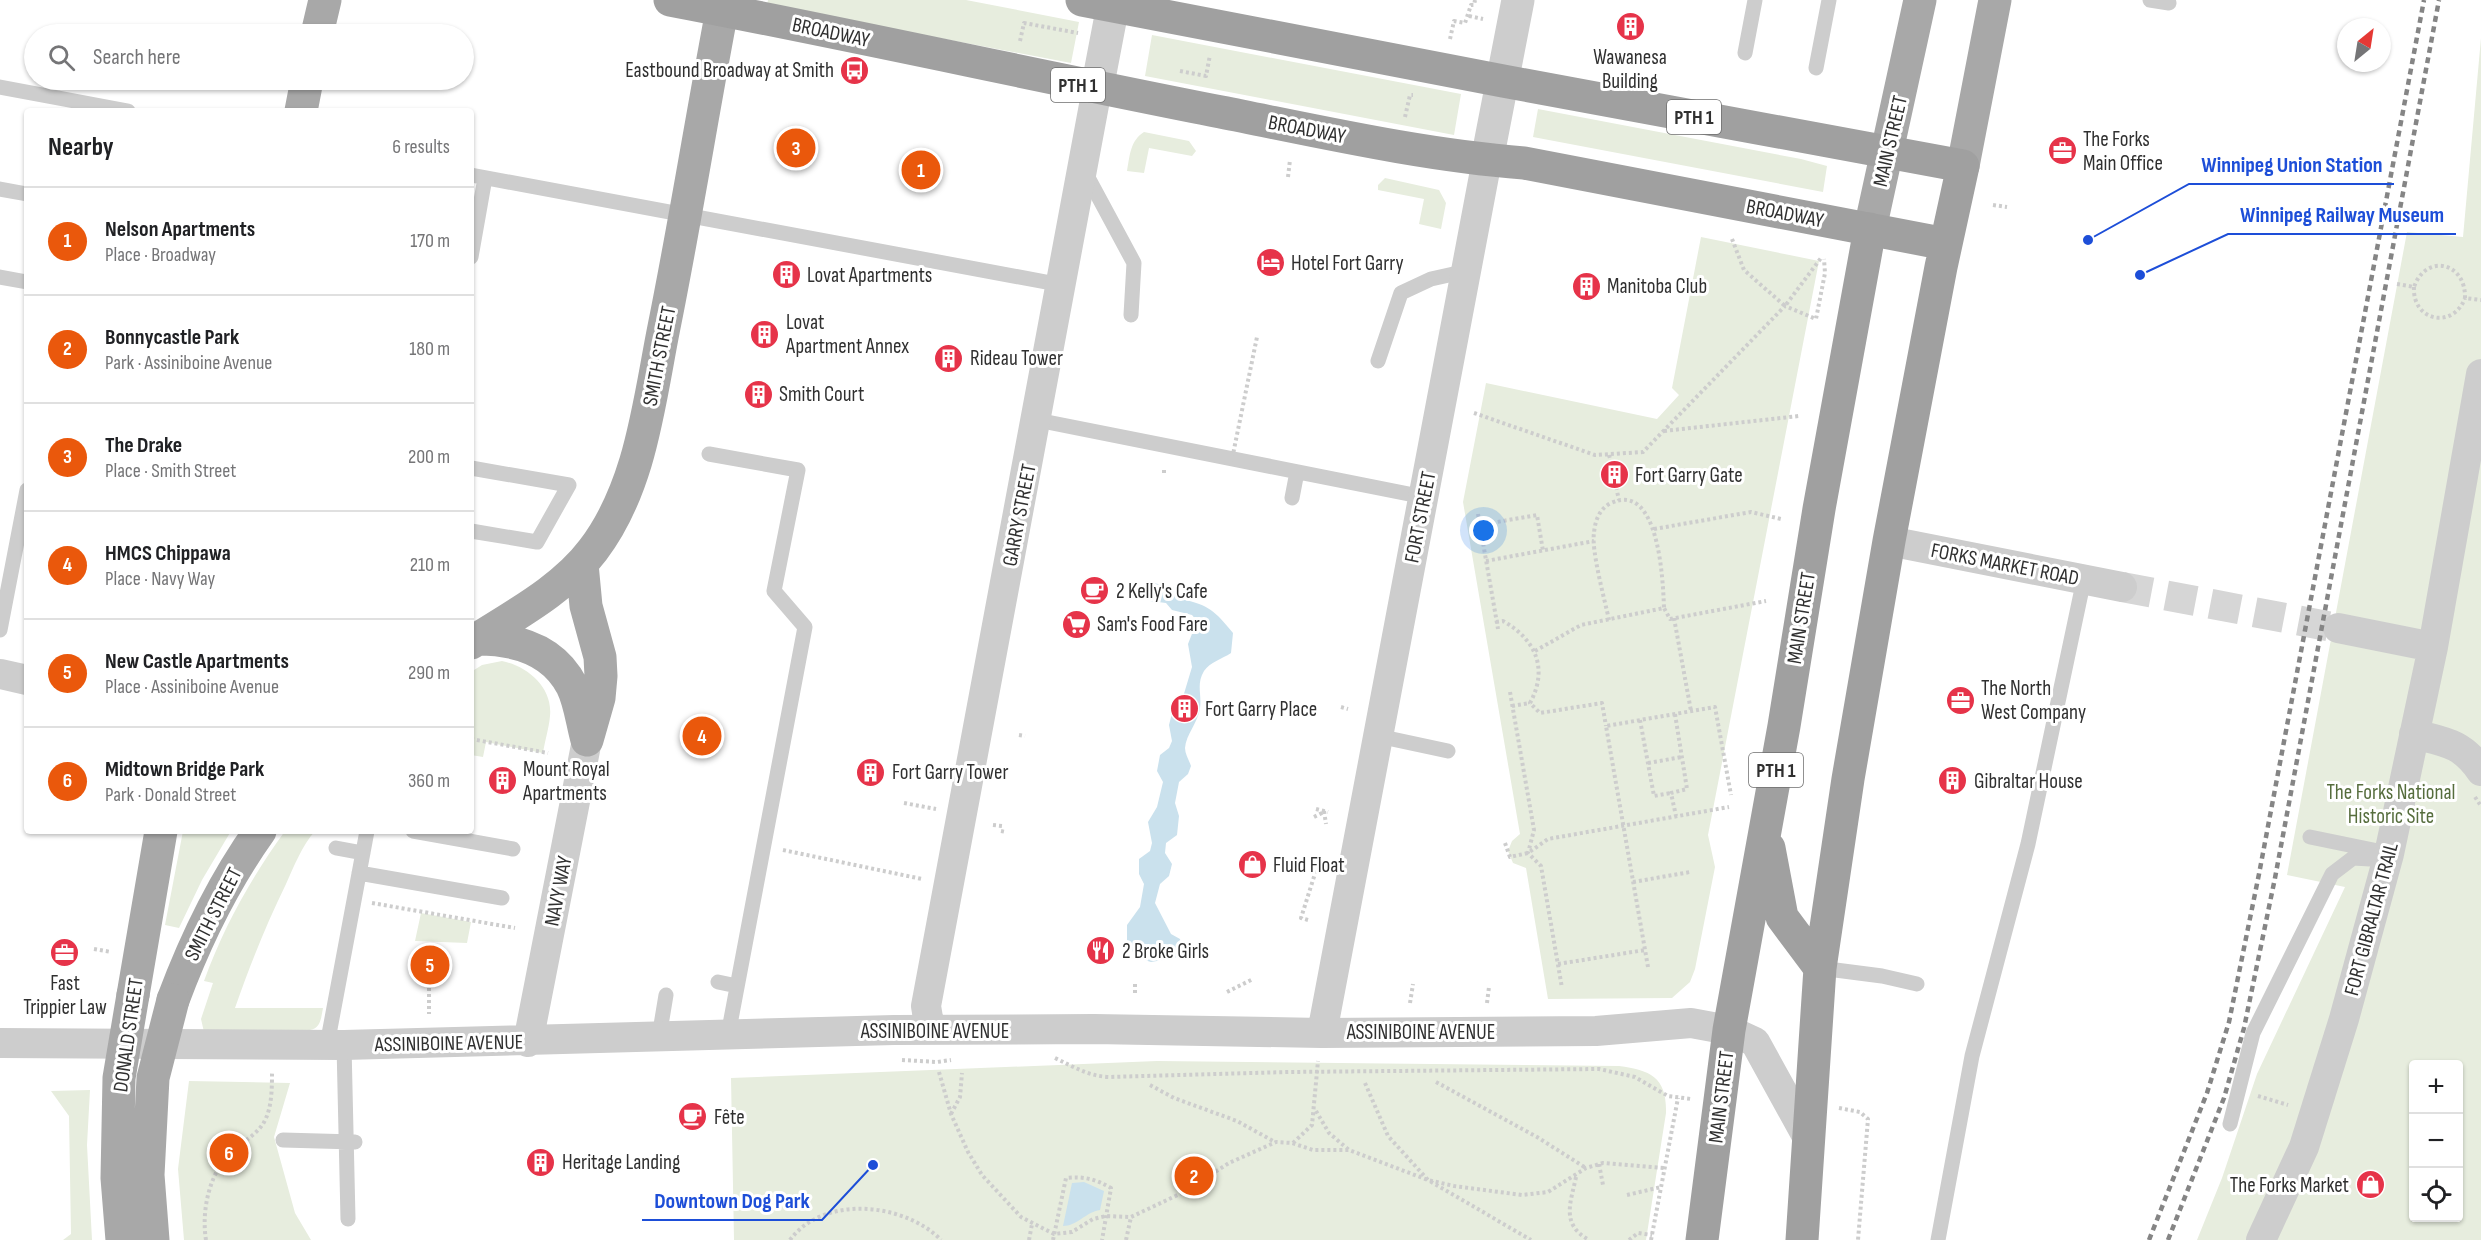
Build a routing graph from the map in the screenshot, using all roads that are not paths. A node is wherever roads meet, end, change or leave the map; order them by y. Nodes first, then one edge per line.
1 (325, 0) edge
2 (670, 0) edge
3 (1518, 0) edge
4 (1755, 0) edge
5 (1829, 0) edge
6 (1920, 0) edge
7 (1995, 0) edge
8 (2150, 0) edge
9 (1103, 2) edge
10 (2169, 3) dead end
11 (723, 5) edge
12 (319, 24) edge
13 (1745, 53) dead end
14 (1816, 68) dead end
15 (1503, 81) junction
16 (0, 87) edge
17 (1097, 89) junction
18 (305, 90) edge
19 (96, 108) edge
20 (302, 108) edge
21 (1886, 152) junction
22 (1487, 160) junction
23 (1963, 166) junction
24 (1082, 167) junction
25 (478, 177) edge
26 (0, 189) edge
27 (24, 193) edge
28 (687, 214) junction
29 (474, 223) edge
30 (1870, 229) junction
31 (1946, 244) junction
32 (1467, 271) junction
33 (0, 277) edge
34 (24, 281) edge
35 (1062, 285) junction
36 (1131, 315) dead end
37 (1378, 361) dead end
38 (2481, 374) edge
39 (1037, 420) junction
40 (710, 454) dead end
41 (474, 468) edge
42 (1297, 472) junction
43 (1424, 497) junction
44 (1292, 498) dead end
45 (24, 506) edge
46 (474, 532) edge
47 (1889, 542) junction
48 (582, 564) junction
49 (2084, 579) junction
50 (2122, 587) tunnel mouth
51 (2338, 628) tunnel mouth
52 (0, 630) edge
53 (475, 641) edge
54 (2433, 647) junction
55 (0, 674) edge
56 (24, 679) edge
57 (2414, 734) junction
58 (1378, 736) junction
59 (587, 740) junction
60 (1448, 751) dead end
61 (2481, 771) edge
62 (1765, 829) junction
63 (160, 834) edge
64 (258, 834) edge
65 (366, 834) edge
66 (430, 834) edge
67 (2310, 837) dead end
68 (336, 848) dead end
69 (513, 849) dead end
70 (363, 853) junction
71 (2388, 857) junction
72 (359, 873) junction
73 (502, 898) dead end
74 (1820, 968) junction
75 (718, 982) dead end
76 (1917, 984) dead end
77 (737, 986) junction
78 (666, 995) dead end
79 (172, 1000) joint
80 (930, 1030) junction
81 (1730, 1030) junction
82 (1322, 1033) junction
83 (728, 1035) junction
84 (658, 1037) junction
85 (528, 1042) junction
86 (0, 1043) edge
87 (336, 1045) junction
88 (2230, 1124) dead end
89 (283, 1140) dead end
90 (1809, 1140) junction
91 (351, 1142) junction
92 (348, 1219) dead end
93 (122, 1240) edge
94 (153, 1240) edge
95 (1702, 1240) edge
96 (1802, 1240) edge
97 (1938, 1240) edge
98 (2261, 1240) edge

1 - 12 main road
2 - 11 highway, BROADWAY / PTH 1
3 - 15 street, FORT STREET
4 - 13 lane
5 - 14 lane
6 - 21 main road, MAIN STREET
7 - 23 main road
8 - 10 lane
9 - 15 highway, PTH 1
9 - 17 street, GARRY STREET
11 - 17 highway, BROADWAY / PTH 1
11 - 28 main road, SMITH STREET
15 - 21 highway, PTH 1
15 - 22 street, FORT STREET
16 - 19 lane
17 - 22 highway, BROADWAY / PTH 1
17 - 24 street, GARRY STREET
18 - 20 main road
21 - 23 highway, PTH 1
21 - 30 main road, MAIN STREET
22 - 30 highway, BROADWAY / PTH 1
22 - 32 street, FORT STREET
23 - 31 highway
24 - 35 street, GARRY STREET
24 - 36 lane
25 - 28 lane
25 - 29 lane
26 - 27 lane
28 - 35 lane
28 - 48 main road, SMITH STREET
30 - 31 highway, BROADWAY
30 - 62 highway, MAIN STREET / PTH 1
31 - 47 highway
32 - 37 lane
32 - 43 street, FORT STREET
33 - 34 lane
35 - 39 street, GARRY STREET
38 - 54 street, FORT GIBRALTAR TRAIL
39 - 42 lane
39 - 80 street, GARRY STREET
40 - 77 lane
41 - 46 lane
42 - 43 lane
42 - 44 lane
43 - 58 street, FORT STREET
45 - 52 lane
47 - 49 street, FORKS MARKET ROAD
47 - 74 highway
48 - 53 main road, SMITH STREET
48 - 59 main road
49 - 50 street, FORKS MARKET ROAD
49 - 97 lane
51 - 54 street
53 - 59 main road
54 - 57 street, FORT GIBRALTAR TRAIL
55 - 56 street
57 - 61 street
57 - 71 street, FORT GIBRALTAR TRAIL
58 - 60 lane
58 - 82 street, FORT STREET
59 - 85 street, NAVY WAY
62 - 74 highway
62 - 81 highway, MAIN STREET / PTH 1
63 - 93 main road, DONALD STREET, bridge
64 - 79 main road, SMITH STREET
65 - 70 lane
66 - 69 lane
67 - 71 lane
68 - 70 lane
70 - 72 lane
71 - 88 lane
71 - 98 street, FORT GIBRALTAR TRAIL
72 - 73 lane
72 - 87 lane
74 - 76 lane
74 - 90 highway
75 - 77 lane
77 - 83 lane
78 - 84 lane
79 - 94 main road, DONALD STREET, bridge
80 - 82 street, ASSINIBOINE AVENUE
80 - 83 street, ASSINIBOINE AVENUE
81 - 82 street, ASSINIBOINE AVENUE
81 - 90 street, ASSINIBOINE AVENUE
81 - 95 highway, MAIN STREET / PTH 1
83 - 84 street, ASSINIBOINE AVENUE
84 - 85 street, ASSINIBOINE AVENUE
85 - 87 street, ASSINIBOINE AVENUE
86 - 87 street, ASSINIBOINE AVENUE
87 - 91 lane
89 - 91 lane
90 - 96 highway
91 - 92 lane

